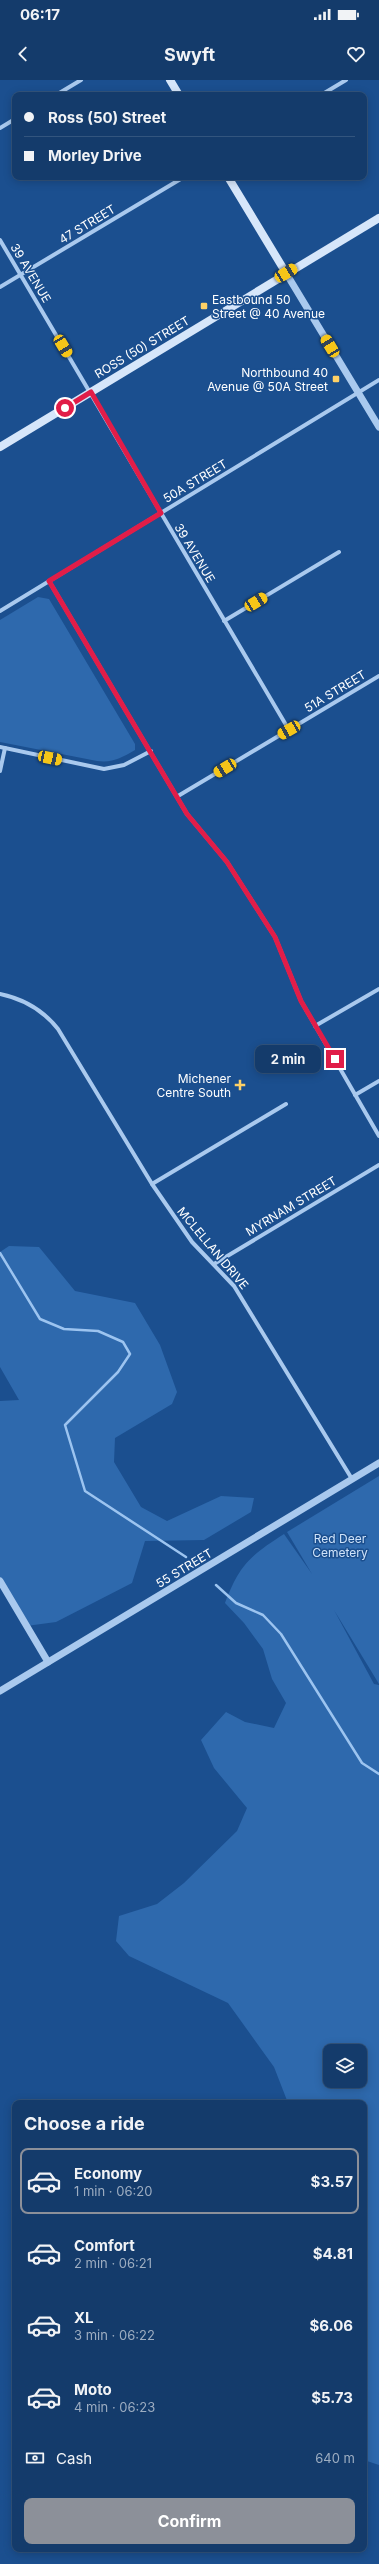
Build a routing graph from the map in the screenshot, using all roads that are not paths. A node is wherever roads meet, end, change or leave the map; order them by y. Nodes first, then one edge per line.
1 (81, 80) edge
2 (170, 80) edge
3 (346, 80) edge
4 (61, 92) edge
5 (177, 92) edge
6 (326, 92) edge
7 (12, 121) edge
8 (0, 128) edge
9 (179, 180) edge
10 (230, 180) edge
11 (379, 218) edge
12 (0, 240) edge
13 (286, 273) junction
14 (21, 275) junction
15 (0, 288) edge
16 (379, 380) edge
17 (91, 392) junction
18 (358, 393) junction
19 (379, 427) edge
20 (0, 447) edge
21 (161, 513) junction
22 (339, 552) dead end
23 (49, 581) junction
24 (0, 611) edge
25 (224, 621) junction
26 (379, 676) edge
27 (289, 730) junction
28 (0, 747) edge
29 (5, 748) junction
30 (151, 750) junction
31 (0, 771) edge
32 (178, 796) junction
33 (379, 989) edge
34 (0, 994) edge
35 (315, 1026) junction
36 (379, 1081) edge
37 (355, 1095) junction
38 (286, 1104) dead end
39 (379, 1136) edge
40 (379, 1166) edge
41 (152, 1184) junction
42 (214, 1264) junction
43 (379, 1463) edge
44 (352, 1479) junction
45 (0, 1581) edge
46 (48, 1662) junction
47 (0, 1691) edge

1 - 4 street
2 - 5 main road
3 - 6 street
7 - 8 street
9 - 14 street, 47 STREET
10 - 13 main road
11 - 13 main road, ROSS (50) STREET
12 - 14 street, 39 AVENUE
13 - 17 main road, ROSS (50) STREET
13 - 18 street
14 - 15 street, 47 STREET
14 - 17 street, 39 AVENUE
16 - 18 street, 50A STREET
17 - 20 main road, ROSS (50) STREET
17 - 21 street, 39 AVENUE
18 - 19 street
18 - 21 street, 50A STREET
21 - 23 street, 50A STREET
21 - 25 street, 39 AVENUE
22 - 25 street
23 - 24 street, 50A STREET
23 - 30 street
25 - 27 street, 39 AVENUE
26 - 27 street, 51A STREET
27 - 32 street, 51A STREET
28 - 29 street
29 - 30 street
29 - 31 street
30 - 32 street
32 - 35 street
33 - 35 street
34 - 41 street, MCLELLAN DRIVE
35 - 37 street
36 - 37 street
37 - 39 street
38 - 41 street
40 - 42 street, MYRNAM STREET
41 - 42 street, MCLELLAN DRIVE
42 - 44 street, MCLELLAN DRIVE
43 - 44 street, 55 STREET
44 - 46 street, 55 STREET
45 - 46 street
46 - 47 street, 55 STREET

